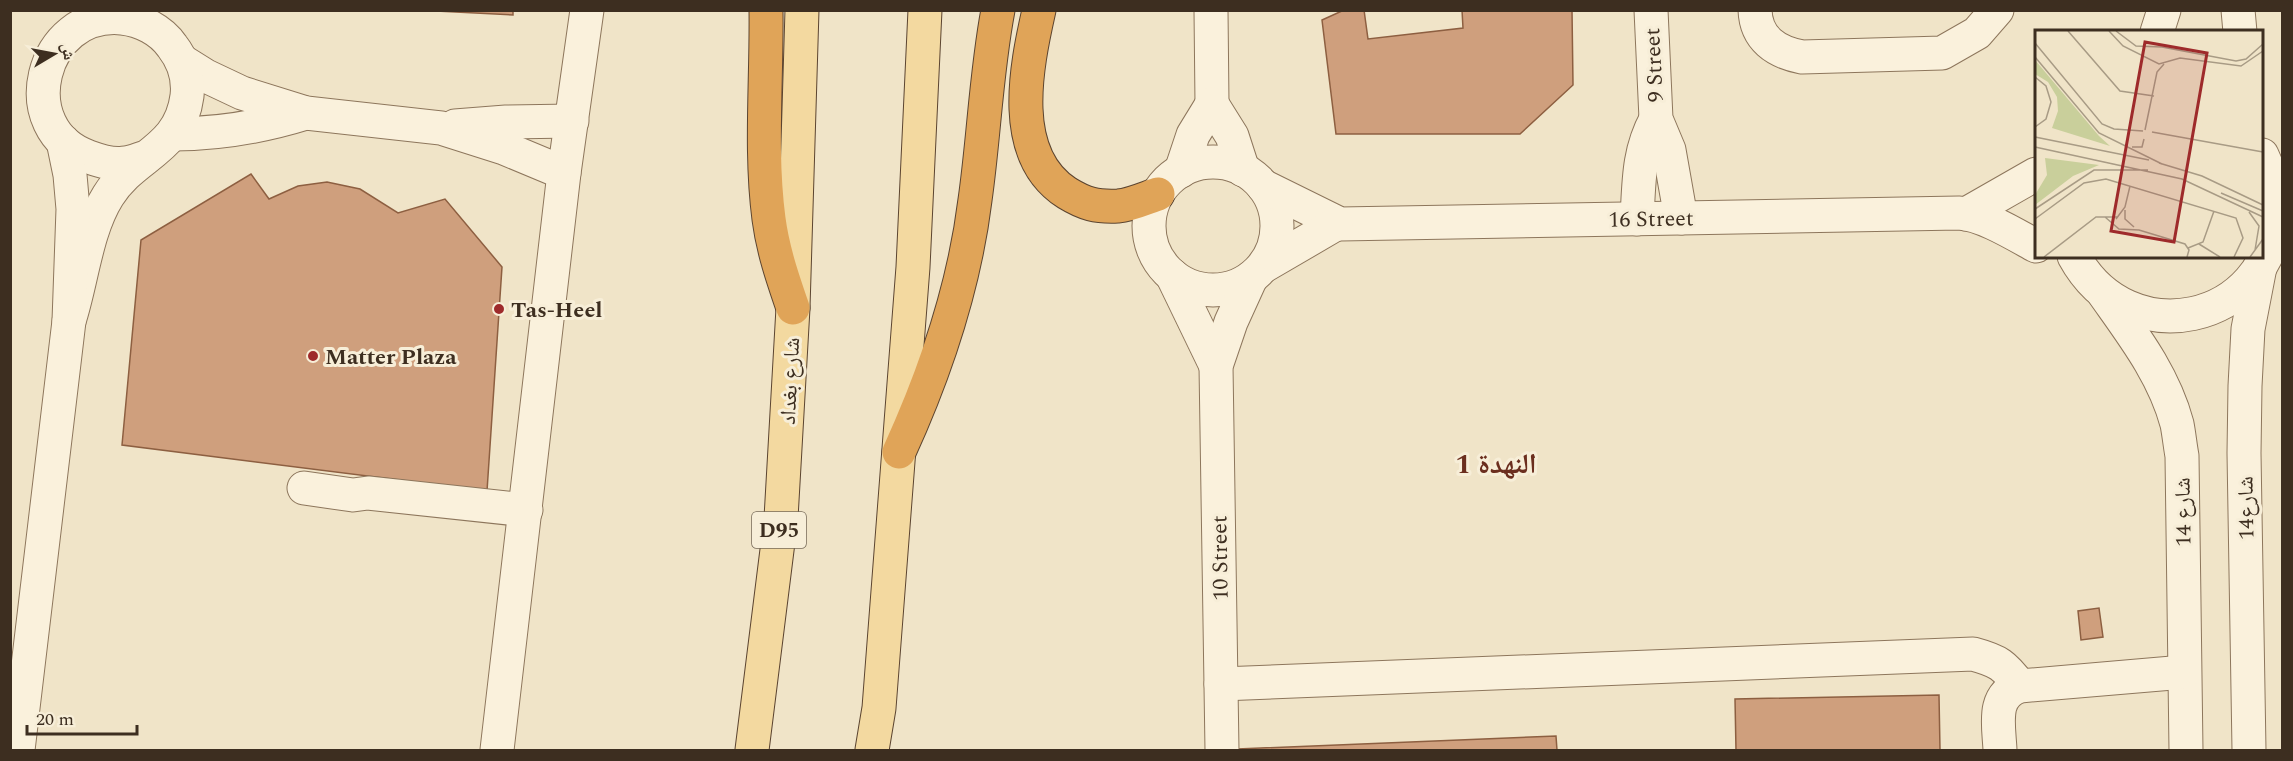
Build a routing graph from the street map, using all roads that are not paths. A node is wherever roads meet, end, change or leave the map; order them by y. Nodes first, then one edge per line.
1 (161, 10) edge
2 (587, 10) edge
3 (766, 10) edge
4 (802, 10) edge
5 (925, 10) edge
6 (998, 10) edge
7 (1039, 10) edge
8 (1211, 10) edge
9 (1651, 10) edge
10 (1755, 10) edge
11 (1997, 10) edge
12 (2164, 10) edge
13 (2238, 10) edge
14 (94, 16) edge
15 (2158, 30) edge
16 (2240, 30) edge
17 (177, 53) junction
18 (1212, 104) junction
19 (306, 113) junction
20 (1656, 119) junction
21 (572, 121) junction
22 (441, 128) junction
23 (174, 134) junction
24 (63, 141) junction
25 (146, 157) junction
26 (2263, 157) edge
27 (1181, 171) junction
28 (564, 173) junction
29 (2035, 175) edge
30 (1253, 178) junction
31 (1158, 194) junction
32 (1966, 214) junction
33 (1681, 218) junction
34 (1637, 219) junction
35 (1336, 224) junction
36 (2035, 245) edge
37 (2058, 258) edge
38 (2260, 267) junction
39 (1257, 272) junction
40 (1172, 275) junction
41 (2087, 275) edge
42 (793, 308) junction
43 (69, 321) junction
44 (1216, 366) junction
45 (899, 452) junction
46 (304, 488) dead end
47 (525, 515) junction
48 (2184, 672) junction
49 (1221, 684) junction
50 (2019, 686) junction
51 (18, 750) edge
52 (497, 750) edge
53 (752, 750) edge
54 (872, 750) edge
55 (1222, 750) edge
56 (2000, 750) edge
57 (2186, 750) edge
58 (2249, 750) edge

1 - 17 street
2 - 21 street
3 - 42 highway
4 - 42 main road, شارع بغداد / D95
5 - 45 main road
6 - 45 highway
7 - 31 highway
8 - 18 street
9 - 20 street, 9 Street
10 - 11 street
12 - 15 street
13 - 16 street
14 - 17 street
14 - 24 street
17 - 19 street
17 - 23 street
18 - 27 street
18 - 30 street
19 - 22 street
19 - 23 street
20 - 33 street
20 - 34 street
21 - 22 street
21 - 28 street
22 - 28 street
23 - 25 street
24 - 25 street
24 - 43 street
25 - 43 street
26 - 38 street
27 - 30 street
27 - 31 street
28 - 47 street
29 - 32 street
30 - 35 street
30 - 39 street
31 - 40 street
32 - 33 street, 16 Street
32 - 36 street
33 - 34 street, 16 Street
34 - 35 street, 16 Street
35 - 39 street
37 - 41 street
38 - 41 street
38 - 58 street, شارع14
39 - 40 street
39 - 44 street
40 - 44 street
41 - 48 street, شارع 14
42 - 53 main road, شارع بغداد / D95
43 - 51 street
44 - 49 street, 10 Street
45 - 54 main road
46 - 47 street
47 - 52 street
48 - 50 street
48 - 57 street, شارع 14
49 - 50 street
49 - 55 street, 10 Street
50 - 56 street

